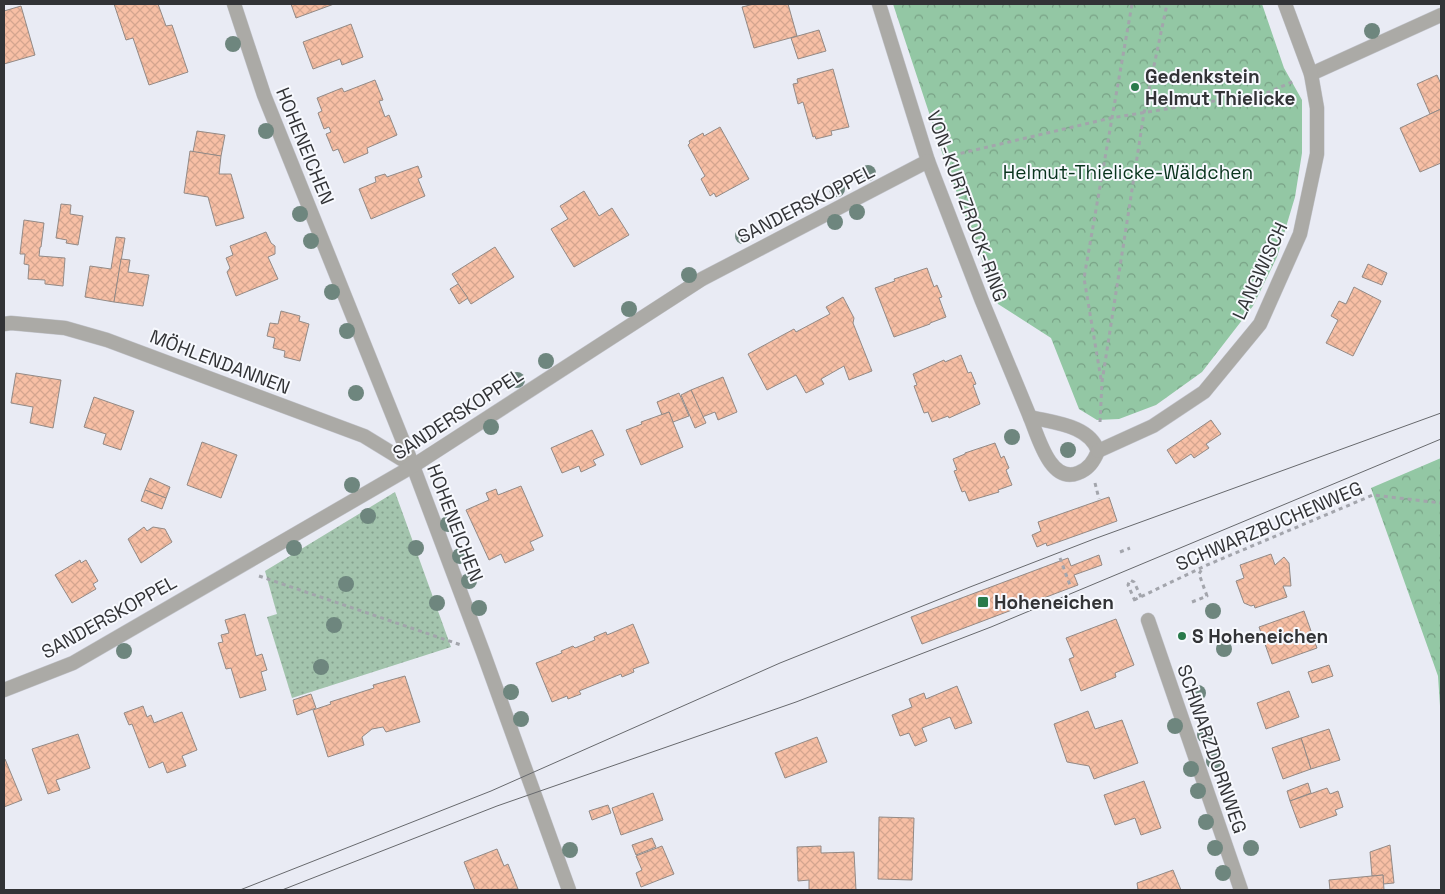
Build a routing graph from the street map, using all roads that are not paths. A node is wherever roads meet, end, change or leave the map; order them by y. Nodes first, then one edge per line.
1 (234, 4) edge
2 (879, 4) edge
3 (1285, 4) edge
4 (1441, 15) edge
5 (1311, 74) junction
6 (928, 161) junction
7 (4, 324) edge
8 (1030, 417) junction
9 (1098, 451) junction
10 (413, 466) junction
11 (1148, 620) dead end
12 (4, 690) edge
13 (569, 890) edge
14 (1241, 890) edge

1 - 10 street, HOHENEICHEN
2 - 6 street, VON-KURTZROCK-RING
3 - 5 street, LANGWISCH
4 - 5 street
5 - 9 street, LANGWISCH
6 - 8 street, VON-KURTZROCK-RING
6 - 10 street, SANDERSKOPPEL
7 - 10 street, MÖHLENDANNEN
8 - 9 street
8 - 9 street, VON-KURTZROCK-RING
10 - 12 street, SANDERSKOPPEL
10 - 13 street, HOHENEICHEN
11 - 14 street, SCHWARZDORNWEG

